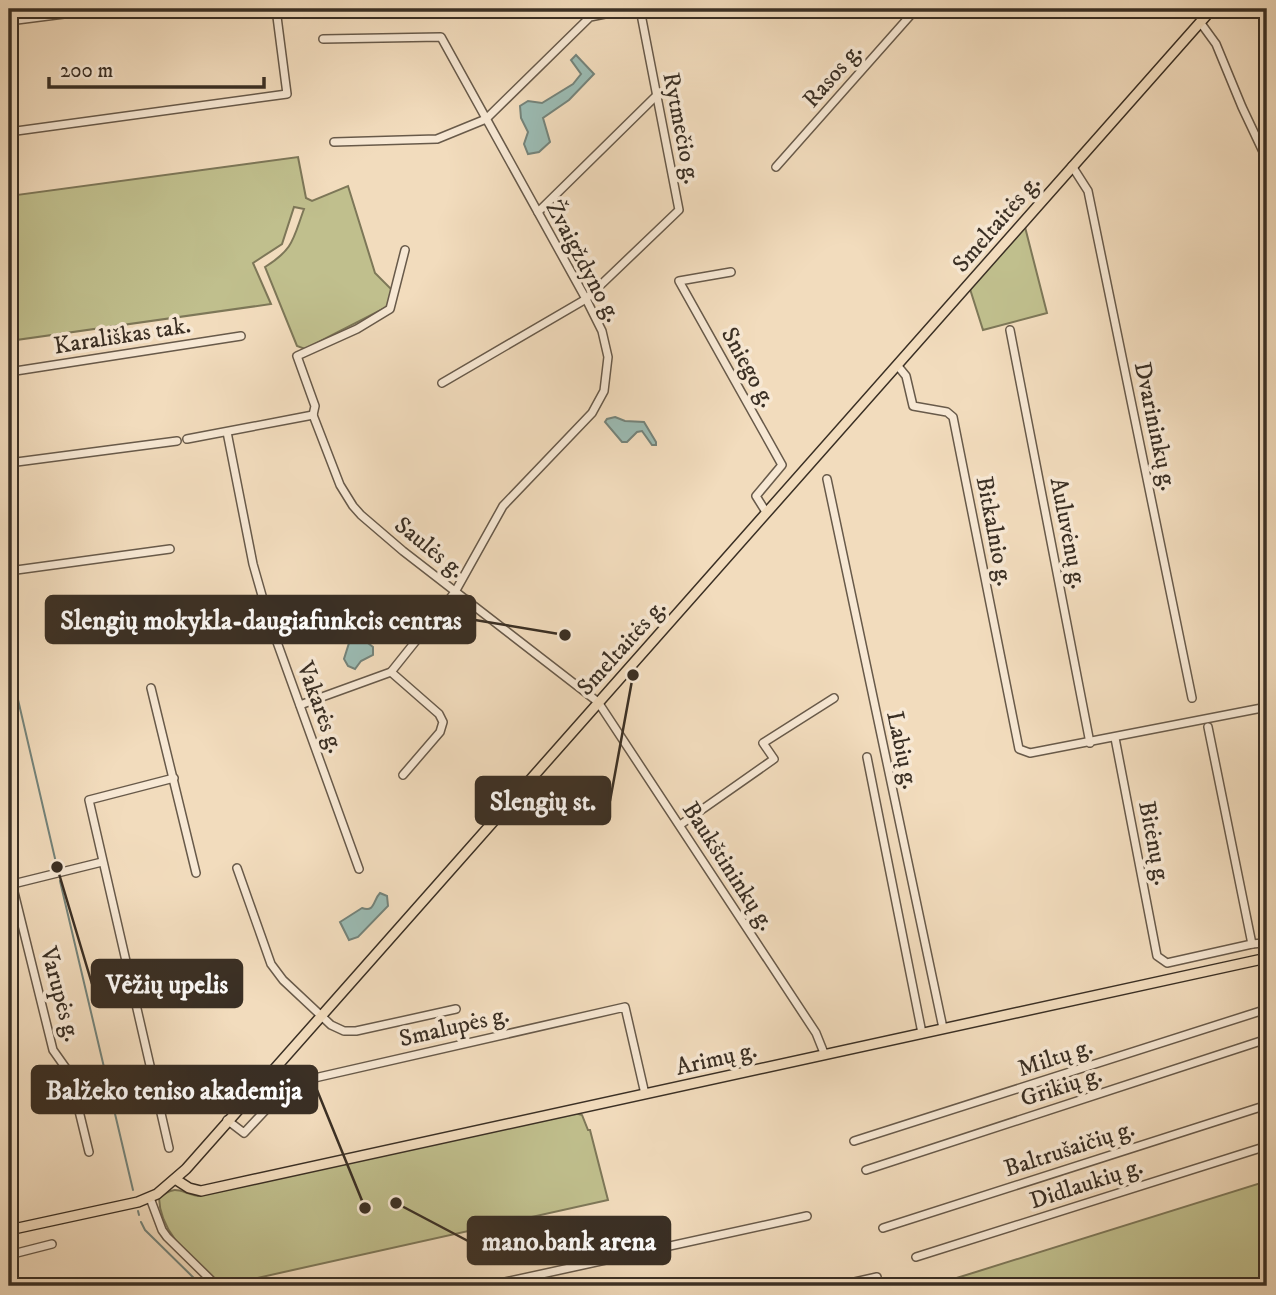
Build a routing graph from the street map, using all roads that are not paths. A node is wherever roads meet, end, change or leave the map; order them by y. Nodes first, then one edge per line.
1 (103, 9) edge
2 (276, 9) edge
3 (630, 9) edge
4 (640, 9) edge
5 (916, 9) edge
6 (1212, 9) edge
7 (9, 21) edge
8 (1200, 22) junction
9 (323, 39) dead end
10 (656, 96) junction
11 (486, 119) junction
12 (9, 132) edge
13 (334, 142) dead end
14 (1267, 160) edge
15 (1072, 166) junction
16 (776, 167) dead end
17 (538, 212) junction
18 (405, 250) dead end
19 (732, 272) dead end
20 (586, 299) junction
21 (1010, 330) dead end
22 (242, 336) dead end
23 (897, 365) junction
24 (9, 372) edge
25 (442, 383) dead end
26 (313, 415) junction
27 (226, 432) junction
28 (187, 439) dead end
29 (177, 441) dead end
30 (9, 463) edge
31 (827, 479) dead end
32 (766, 512) junction
33 (170, 549) dead end
34 (9, 571) edge
35 (455, 592) junction
36 (391, 673) junction
37 (151, 688) dead end
38 (834, 698) dead end
39 (1192, 698) dead end
40 (598, 702) junction
41 (300, 705) junction
42 (1267, 707) edge
43 (1208, 727) dead end
44 (1115, 738) junction
45 (1090, 743) junction
46 (867, 757) dead end
47 (403, 775) dead end
48 (174, 778) junction
49 (680, 825) junction
50 (102, 862) junction
51 (237, 868) dead end
52 (359, 869) dead end
53 (196, 873) dead end
54 (10, 885) edge
55 (1252, 944) junction
56 (1266, 944) edge
57 (1267, 958) edge
58 (456, 1009) dead end
59 (1267, 1009) edge
60 (319, 1016) junction
61 (943, 1028) junction
62 (922, 1032) junction
63 (1267, 1039) edge
64 (824, 1053) junction
65 (645, 1094) junction
66 (1267, 1105) edge
67 (227, 1120) junction
68 (854, 1141) dead end
69 (1267, 1146) edge
70 (169, 1148) dead end
71 (89, 1152) dead end
72 (866, 1170) dead end
73 (175, 1180) junction
74 (150, 1198) junction
75 (807, 1216) dead end
76 (883, 1228) dead end
77 (9, 1230) edge
78 (52, 1244) dead end
79 (9, 1255) edge
80 (916, 1257) dead end
81 (216, 1286) edge
82 (486, 1286) edge
83 (837, 1286) edge
84 (878, 1286) edge

1 - 7 street
2 - 12 street
3 - 11 street
4 - 10 street, Rytmečio g.
5 - 16 street, Rasos g.
6 - 8 main road, Smeltaitės g.
8 - 14 street
8 - 15 main road, Smeltaitės g.
9 - 11 street, Žvaigždyno g.
10 - 17 street
10 - 20 street, Rytmečio g.
11 - 13 street
11 - 17 street, Žvaigždyno g.
15 - 23 main road, Smeltaitės g.
15 - 39 street, Dvarininkų g.
17 - 20 street, Žvaigždyno g.
18 - 26 street, Saulės g.
19 - 32 street, Sniego g.
20 - 25 street
20 - 35 street, Žvaigždyno g.
21 - 45 street, Auluvėnų g.
22 - 24 street, Karališkas tak.
23 - 32 main road, Smeltaitės g.
23 - 45 street, Bitkalnio g.
26 - 27 street
26 - 35 street, Saulės g.
27 - 28 street
27 - 41 street, Vakarės g.
29 - 30 street
31 - 61 street, Labių g.
32 - 40 main road, Smeltaitės g.
33 - 34 street
35 - 36 street, Žvaigždyno g.
35 - 40 street, Saulės g.
36 - 41 street
36 - 47 street
37 - 48 street
38 - 49 street
40 - 49 street, Baukštininkų g.
40 - 60 main road, Smeltaitės g.
41 - 52 street, Vakarės g.
42 - 44 street
43 - 55 street
44 - 45 street
44 - 55 street, Bitėnų g.
46 - 62 street
48 - 50 street
48 - 53 street
49 - 64 street, Baukštininkų g.
50 - 54 street
50 - 70 street
51 - 60 street, Smalupės g.
54 - 71 street, Varupės g.
55 - 56 street
57 - 61 main road, Arimų g.
58 - 60 street, Smalupės g.
59 - 68 street, Miltų g.
60 - 67 main road, Smeltaitės g.
61 - 62 main road, Arimų g.
62 - 64 main road, Arimų g.
63 - 72 street, Grikių g.
64 - 65 main road, Arimų g.
65 - 67 street, Smalupės g.
65 - 73 main road, Arimų g.
66 - 76 street, Baltrušaičių g.
67 - 73 main road, Smeltaitės g.
69 - 80 street, Didlaukių g.
73 - 74 main road, Smeltaitės g.
74 - 77 main road, Smeltaitės g.
74 - 81 street
75 - 82 street
78 - 79 street
83 - 84 street

